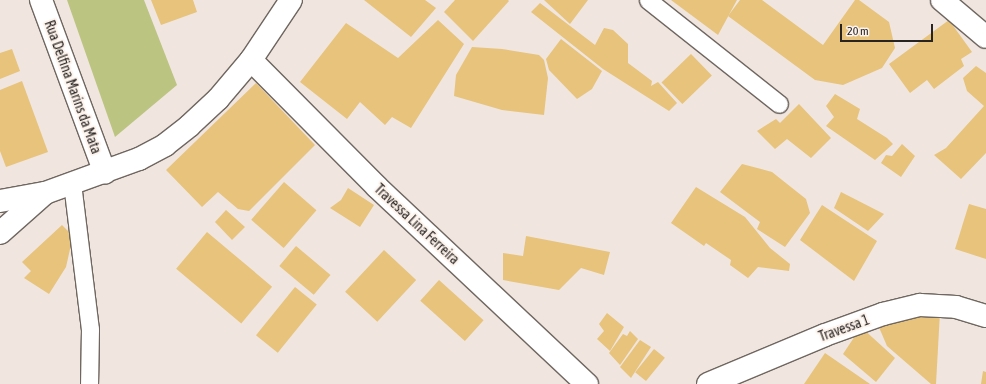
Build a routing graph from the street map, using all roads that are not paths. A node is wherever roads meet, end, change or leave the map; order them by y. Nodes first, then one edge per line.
1 (41, 0) edge
2 (291, 0) edge
3 (648, 0) edge
4 (942, 0) edge
5 (986, 37) edge
6 (251, 60) junction
7 (779, 104) dead end
8 (105, 173) junction
9 (72, 183) junction
10 (45, 193) junction
11 (0, 201) edge
12 (0, 232) edge
13 (986, 316) edge
14 (89, 384) edge
15 (587, 384) edge
16 (708, 384) edge

1 - 8 street, Rua Delfina Marins da Mata
2 - 6 street
3 - 7 lane
4 - 5 street
6 - 8 street
6 - 15 street, Travessa Lina Ferreira
8 - 9 street
9 - 10 street
9 - 14 lane
10 - 11 street
10 - 12 street
13 - 16 street, Travessa 1

